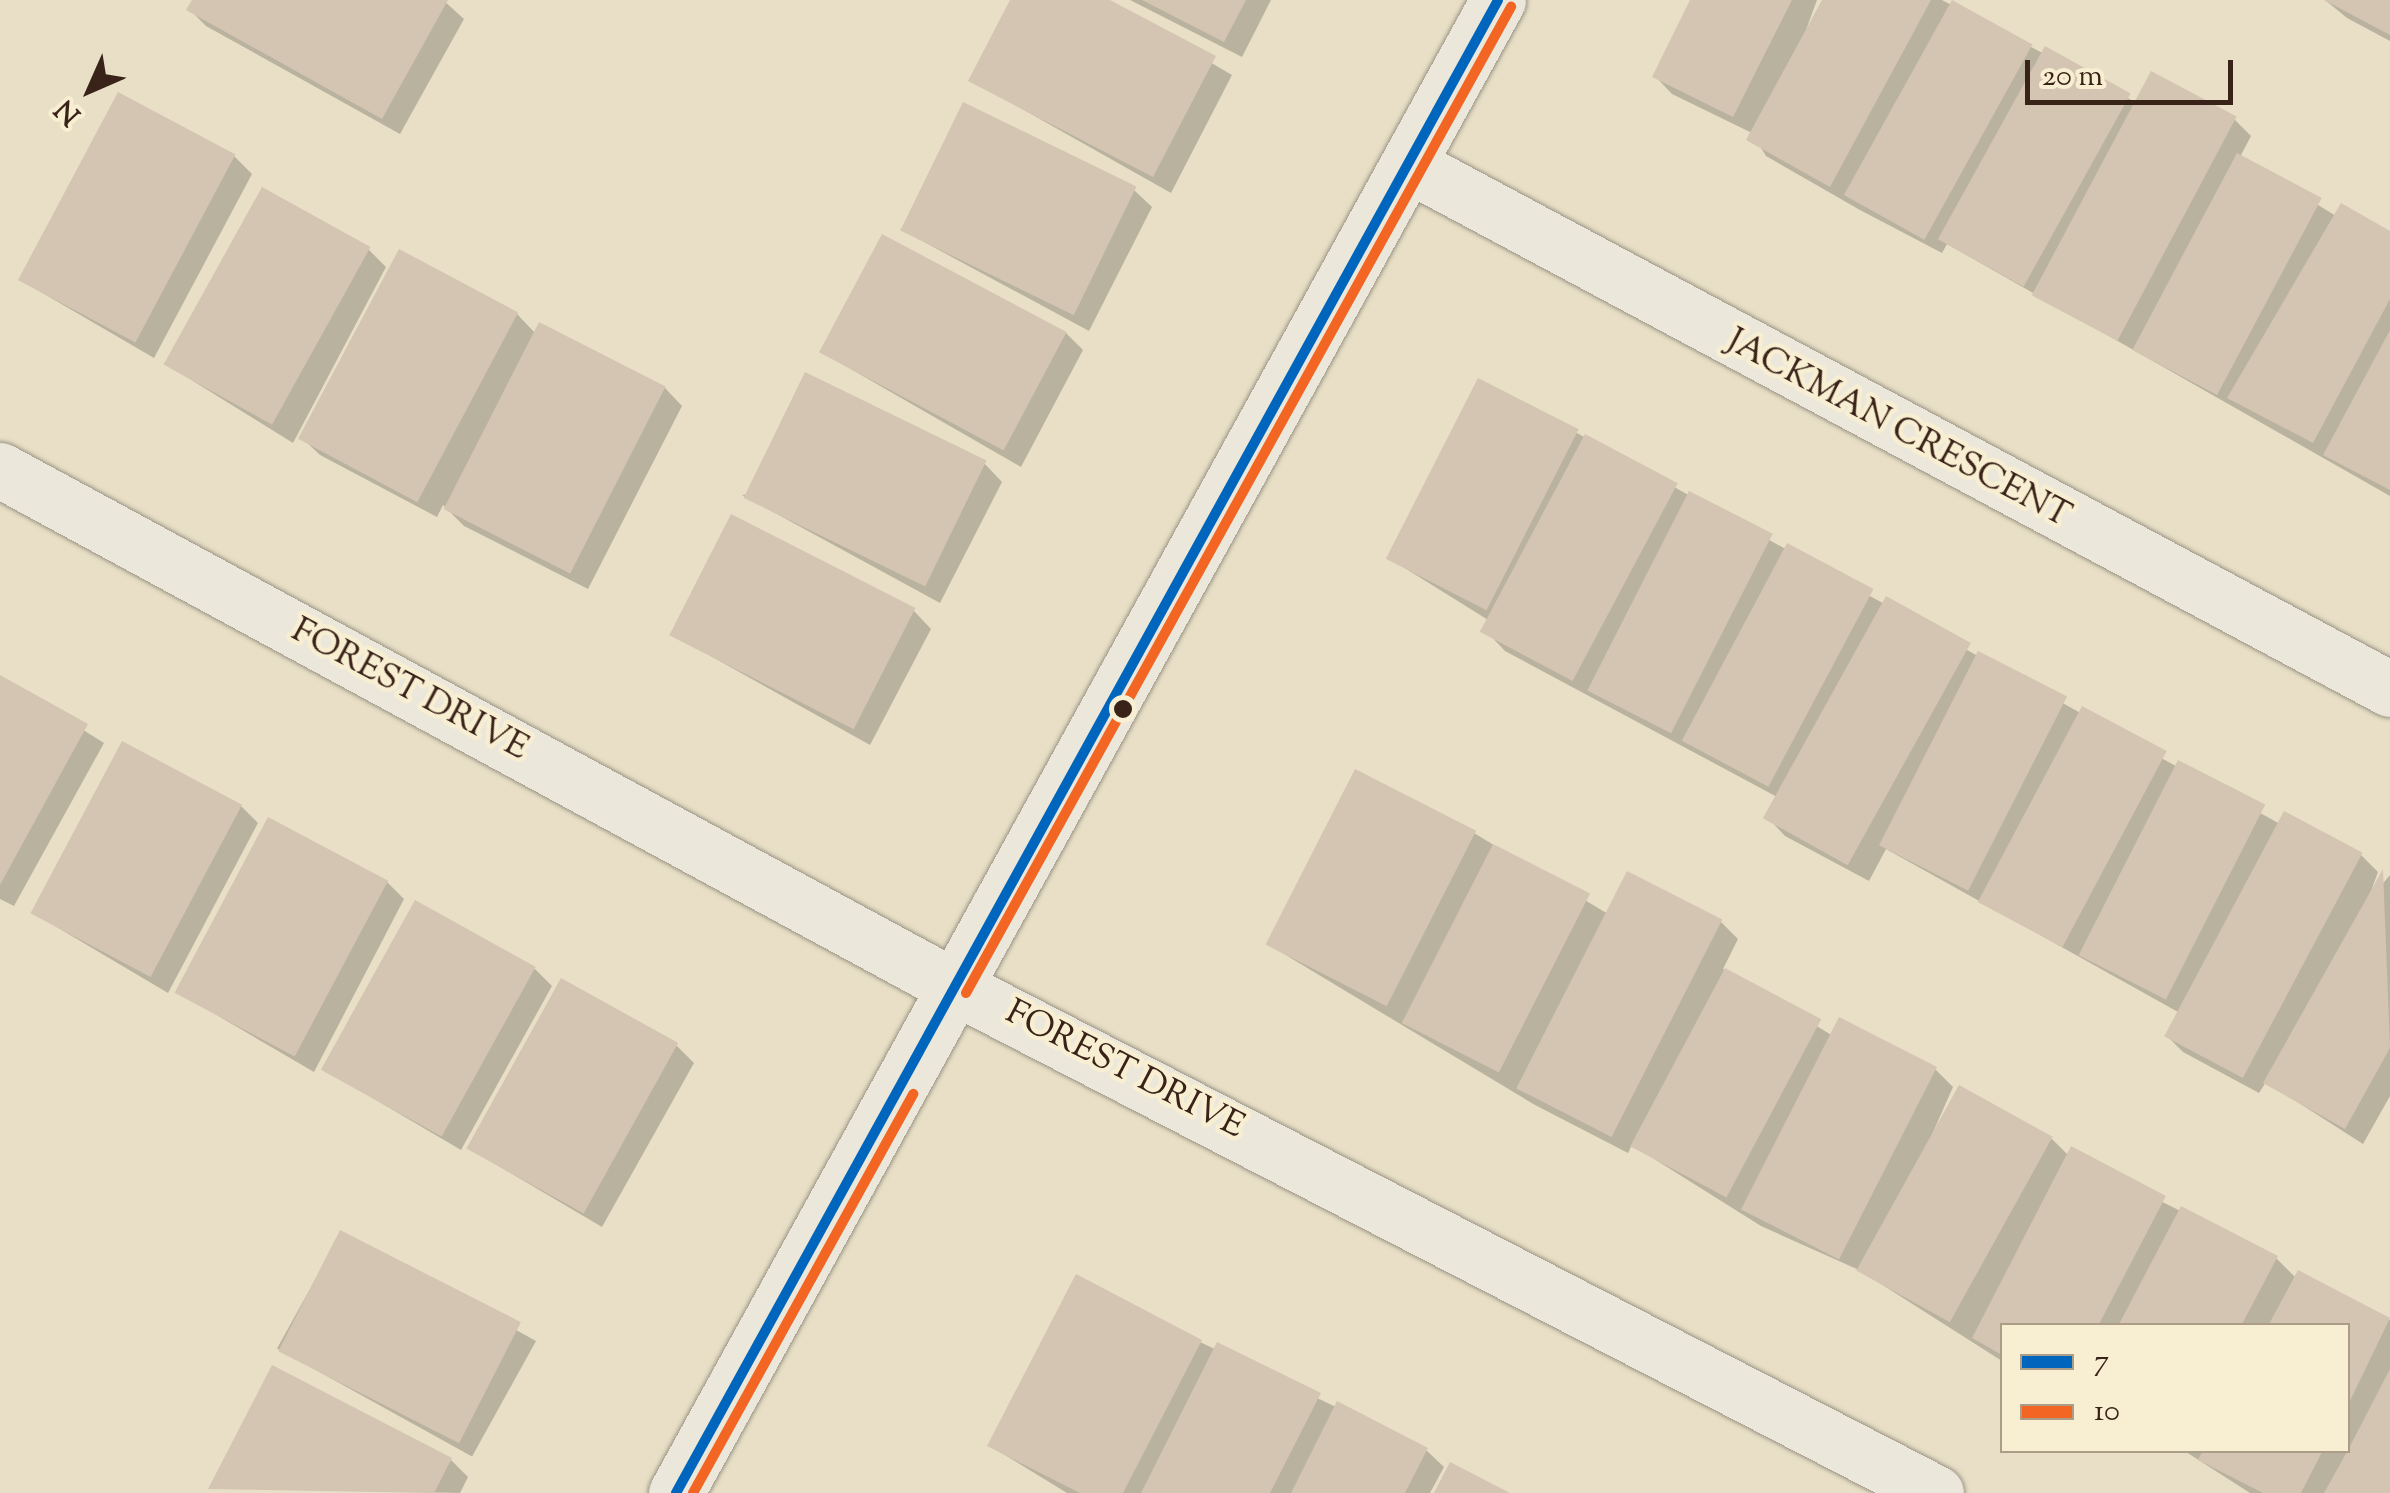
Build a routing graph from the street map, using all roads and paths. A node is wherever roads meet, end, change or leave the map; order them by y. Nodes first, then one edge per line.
1 (1498, 0) edge
2 (1409, 165) junction
3 (0, 470) edge
4 (2390, 689) edge
5 (953, 986) junction
6 (676, 1493) edge
7 (1936, 1493) edge

1 - 2 street
2 - 4 street, JACKMAN CRESCENT
2 - 5 street
3 - 5 street, FOREST DRIVE
5 - 6 street
5 - 7 street, FOREST DRIVE

